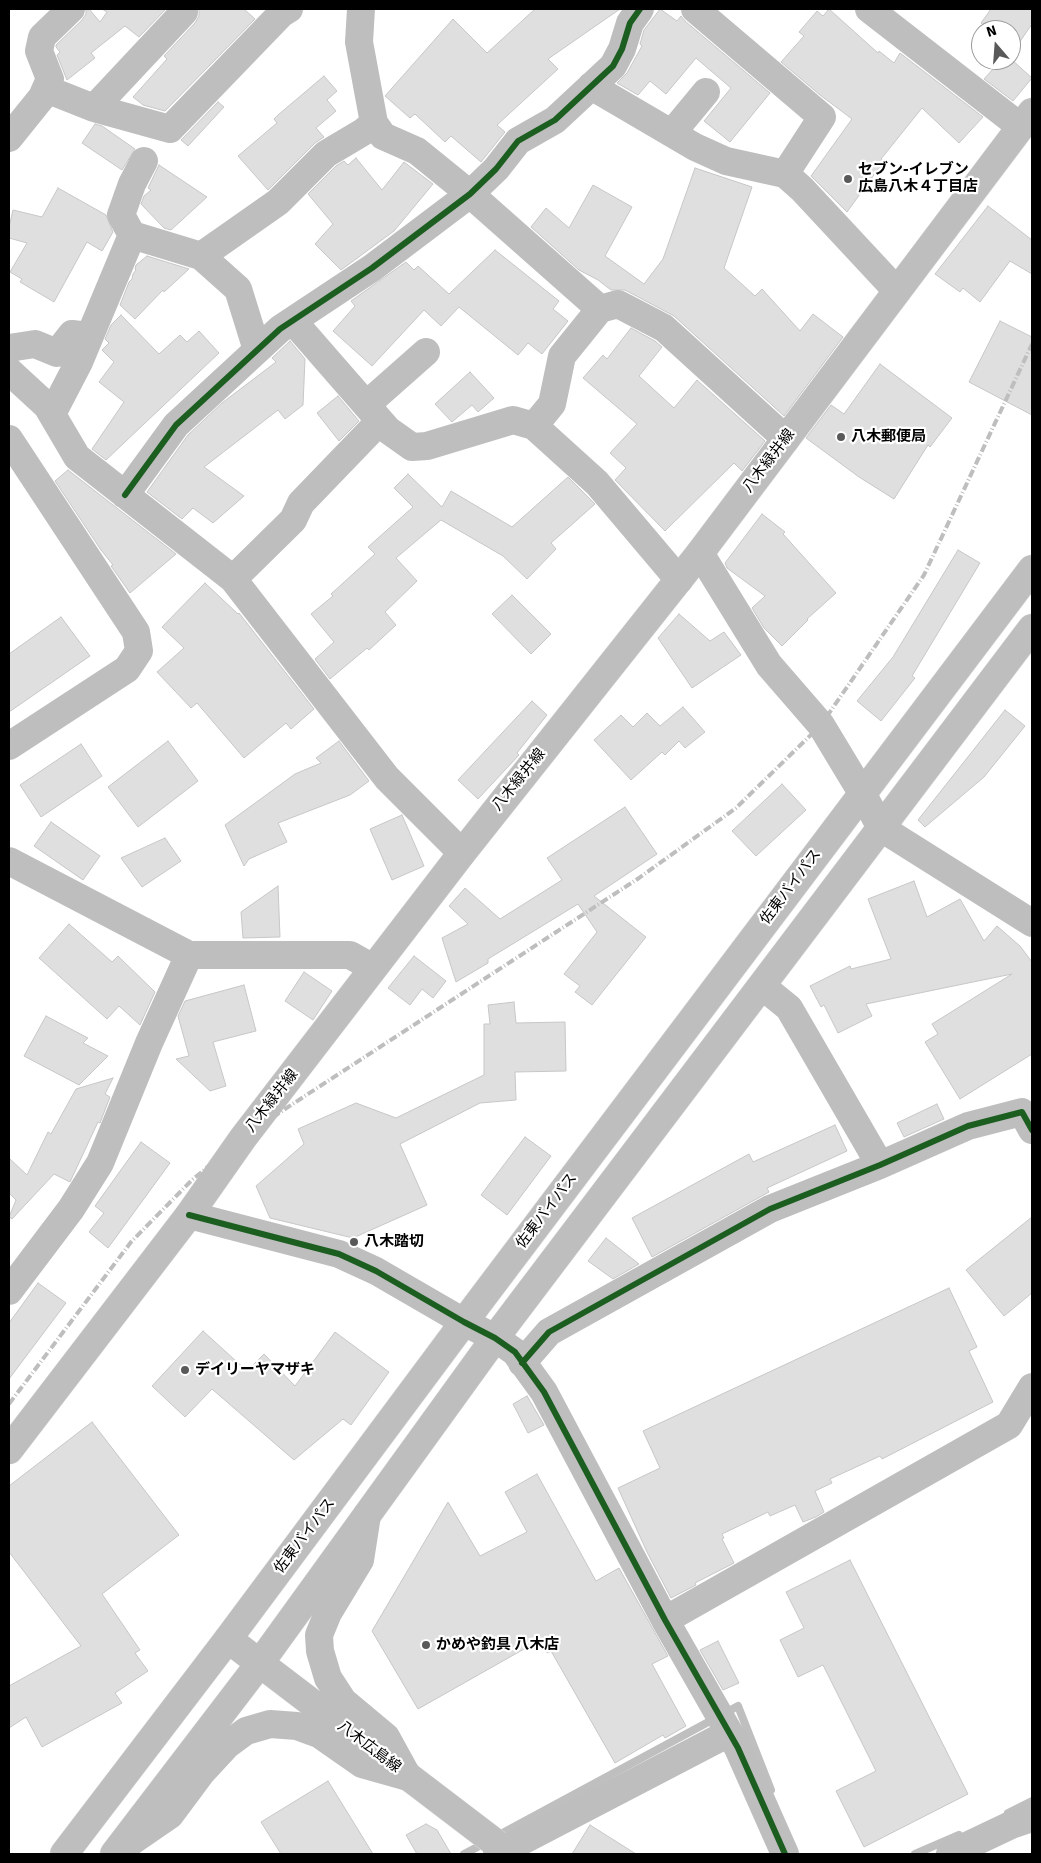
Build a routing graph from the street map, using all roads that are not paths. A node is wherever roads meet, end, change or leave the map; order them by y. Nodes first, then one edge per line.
1 (71, 9) edge
2 (289, 9) edge
3 (361, 9) edge
4 (640, 9) edge
5 (695, 9) edge
6 (869, 9) edge
7 (184, 12) dead end
8 (591, 86) junction
9 (46, 89) junction
10 (706, 92) dead end
11 (94, 108) junction
12 (1027, 119) edge
13 (374, 123) junction
14 (672, 133) junction
15 (9, 138) edge
16 (144, 161) dead end
17 (785, 174) junction
18 (470, 194) junction
19 (132, 236) junction
20 (202, 256) junction
21 (897, 291) junction
22 (600, 309) junction
23 (293, 321) junction
24 (89, 336) junction
25 (9, 348) edge
26 (257, 350) junction
27 (426, 352) dead end
28 (9, 371) edge
29 (373, 413) junction
30 (52, 414) junction
31 (534, 426) junction
32 (9, 439) edge
33 (786, 439) junction
34 (125, 495) junction
35 (700, 554) junction
36 (1032, 569) edge
37 (233, 579) junction
38 (679, 580) junction
39 (1032, 628) edge
40 (9, 746) edge
41 (862, 793) junction
42 (881, 828) junction
43 (462, 853) junction
44 (9, 861) edge
45 (1032, 923) edge
46 (188, 955) junction
47 (374, 968) junction
48 (762, 986) junction
49 (1032, 1130) edge
50 (880, 1165) junction
51 (189, 1215) junction
52 (9, 1291) edge
53 (464, 1322) junction
54 (495, 1338) junction
55 (522, 1363) junction
56 (1032, 1387) edge
57 (9, 1450) edge
58 (367, 1515) junction
59 (665, 1620) junction
60 (228, 1639) junction
61 (260, 1663) junction
62 (729, 1733) junction
63 (408, 1776) junction
64 (1032, 1818) edge
65 (990, 1844) edge
66 (116, 1853) edge
67 (504, 1853) edge
68 (64, 1854) edge
69 (784, 1854) edge
70 (950, 1854) edge

1 - 9 main road
2 - 11 main road
3 - 13 main road
4 - 8 main road
5 - 17 main road
6 - 12 main road
7 - 11 main road
8 - 14 main road
8 - 18 main road
9 - 11 main road
9 - 15 main road
10 - 14 main road
12 - 21 main road, 八木緑井線
13 - 18 main road
13 - 20 main road
14 - 17 main road
16 - 19 main road
17 - 21 main road
18 - 22 main road
18 - 23 main road
19 - 20 main road
19 - 24 main road
20 - 26 main road
21 - 33 main road, 八木緑井線
22 - 31 main road
22 - 33 main road
23 - 26 main road
23 - 29 main road
24 - 25 main road
24 - 30 main road
26 - 34 main road
27 - 29 main road
28 - 30 main road
29 - 31 main road
29 - 37 main road
30 - 34 main road
31 - 38 main road
32 - 40 main road
33 - 35 main road, 八木緑井線
34 - 37 main road
35 - 38 main road, 八木緑井線
35 - 41 main road
36 - 41 main road, 佐東バイパス
37 - 43 main road
38 - 43 main road, 八木緑井線
39 - 42 main road
41 - 42 main road
41 - 53 main road, 佐東バイパス
42 - 45 main road
42 - 48 main road
43 - 47 main road, 八木緑井線
44 - 46 main road
46 - 47 main road
46 - 52 main road
47 - 51 main road, 八木緑井線
48 - 50 main road
48 - 54 main road
49 - 50 main road
50 - 55 main road
51 - 53 main road
51 - 57 main road, 八木緑井線
53 - 54 main road
53 - 60 main road, 佐東バイパス
54 - 55 main road
54 - 58 main road
55 - 59 main road
56 - 59 main road
58 - 61 main road
58 - 63 main road
59 - 62 main road
60 - 61 main road, 八木広島線
60 - 68 main road, 佐東バイパス
61 - 63 main road, 八木広島線
61 - 66 main road
62 - 67 main road
62 - 69 main road
63 - 66 main road
63 - 67 main road, 八木広島線
64 - 65 main road
65 - 70 main road

